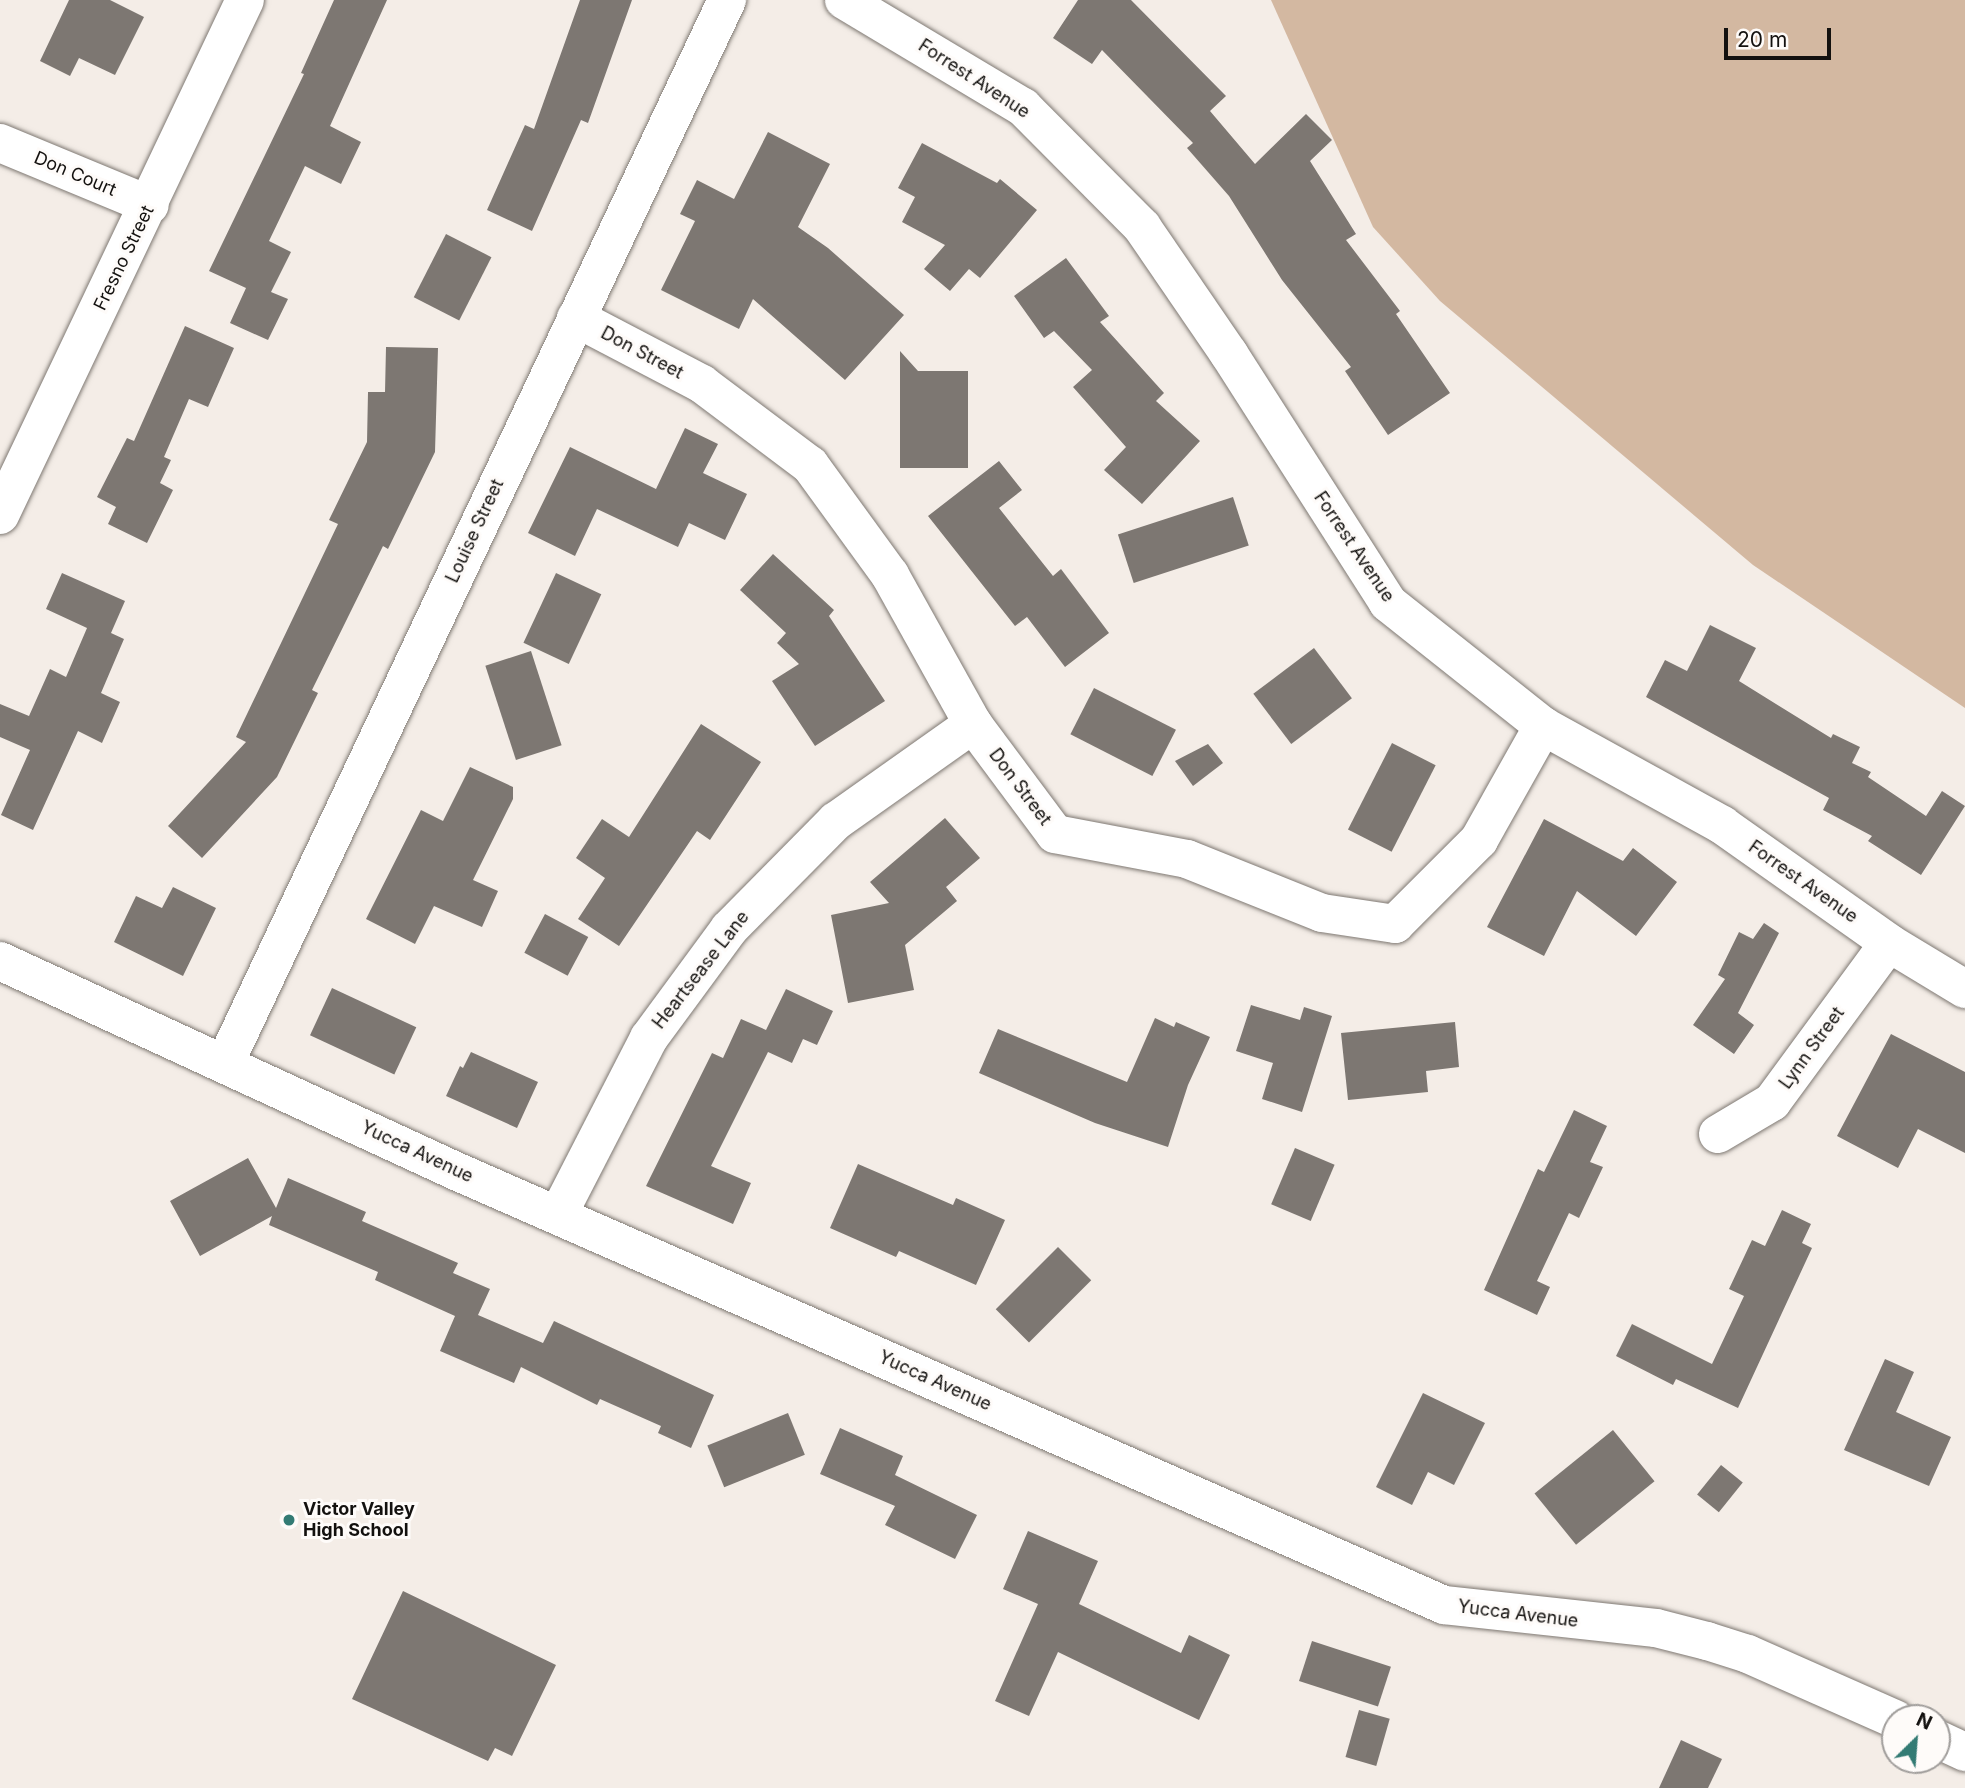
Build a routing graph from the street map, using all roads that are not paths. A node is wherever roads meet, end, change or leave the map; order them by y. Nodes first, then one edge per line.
1 (245, 0) edge
2 (727, 0) edge
3 (844, 0) edge
4 (0, 143) edge
5 (150, 205) junction
6 (576, 318) junction
7 (0, 515) edge
8 (973, 724) junction
9 (1543, 726) junction
10 (1889, 943) junction
11 (0, 961) edge
12 (1965, 989) edge
13 (225, 1063) junction
14 (1718, 1134) dead end
15 (558, 1215) junction
16 (1881, 1713) edge

1 - 5 street, Fresno Street
2 - 6 street, Louise Street
3 - 9 street, Forrest Avenue
4 - 5 street, Don Court
5 - 7 street, Fresno Street
6 - 8 street, Don Street
6 - 13 street, Louise Street
8 - 9 street, Don Street
8 - 15 street, Heartsease Lane
9 - 10 street, Forrest Avenue
10 - 12 street, Forrest Avenue
10 - 14 street, Lynn Street
11 - 13 street, Yucca Avenue
13 - 15 street, Yucca Avenue
15 - 16 street, Yucca Avenue

